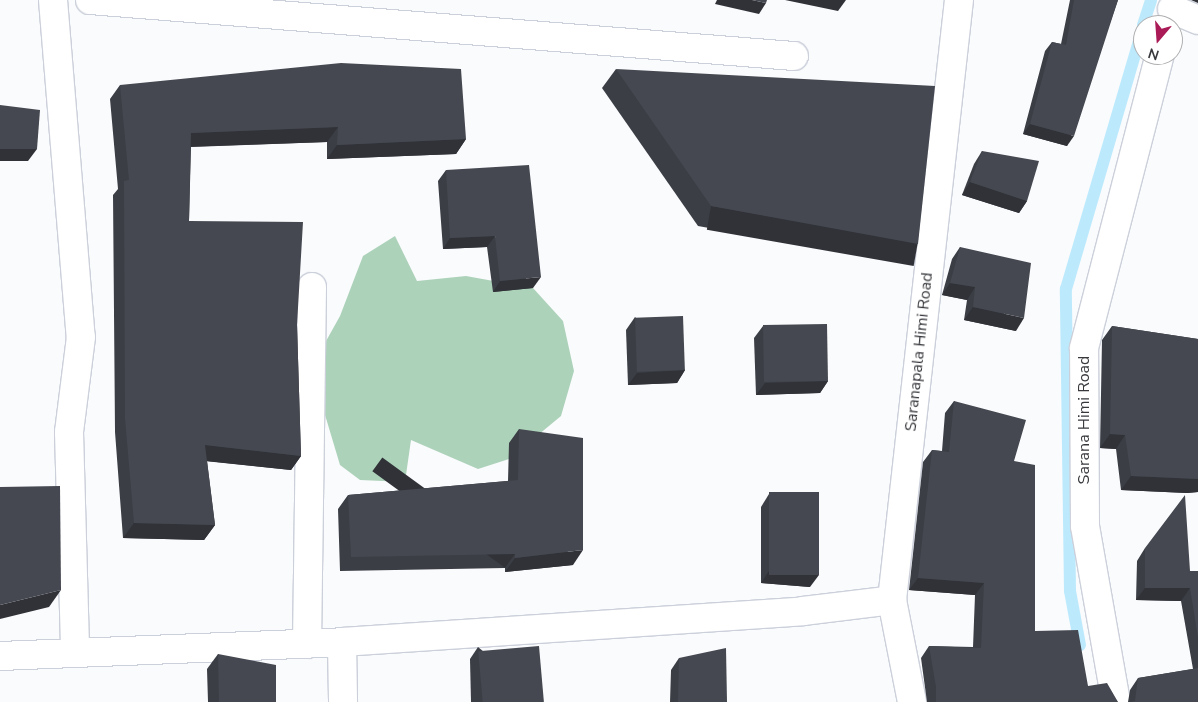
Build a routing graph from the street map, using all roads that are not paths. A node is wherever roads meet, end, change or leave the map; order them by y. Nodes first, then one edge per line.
1 (53, 0) edge
2 (90, 0) edge
3 (959, 0) edge
4 (1172, 11) edge
5 (1198, 20) edge
6 (794, 56) dead end
7 (1157, 65) edge
8 (312, 287) dead end
9 (892, 600) junction
10 (342, 642) junction
11 (307, 644) junction
12 (75, 652) junction
13 (0, 656) edge
14 (342, 702) edge
15 (912, 702) edge
16 (1116, 702) edge

1 - 12 street
2 - 6 street
3 - 9 street, Saranapala Himi Road
4 - 5 street
7 - 16 street, Sarana Himi Road
8 - 11 street
9 - 10 street
9 - 15 street, Saranapala Himi Road
10 - 11 street
10 - 14 street
11 - 12 street
12 - 13 street

